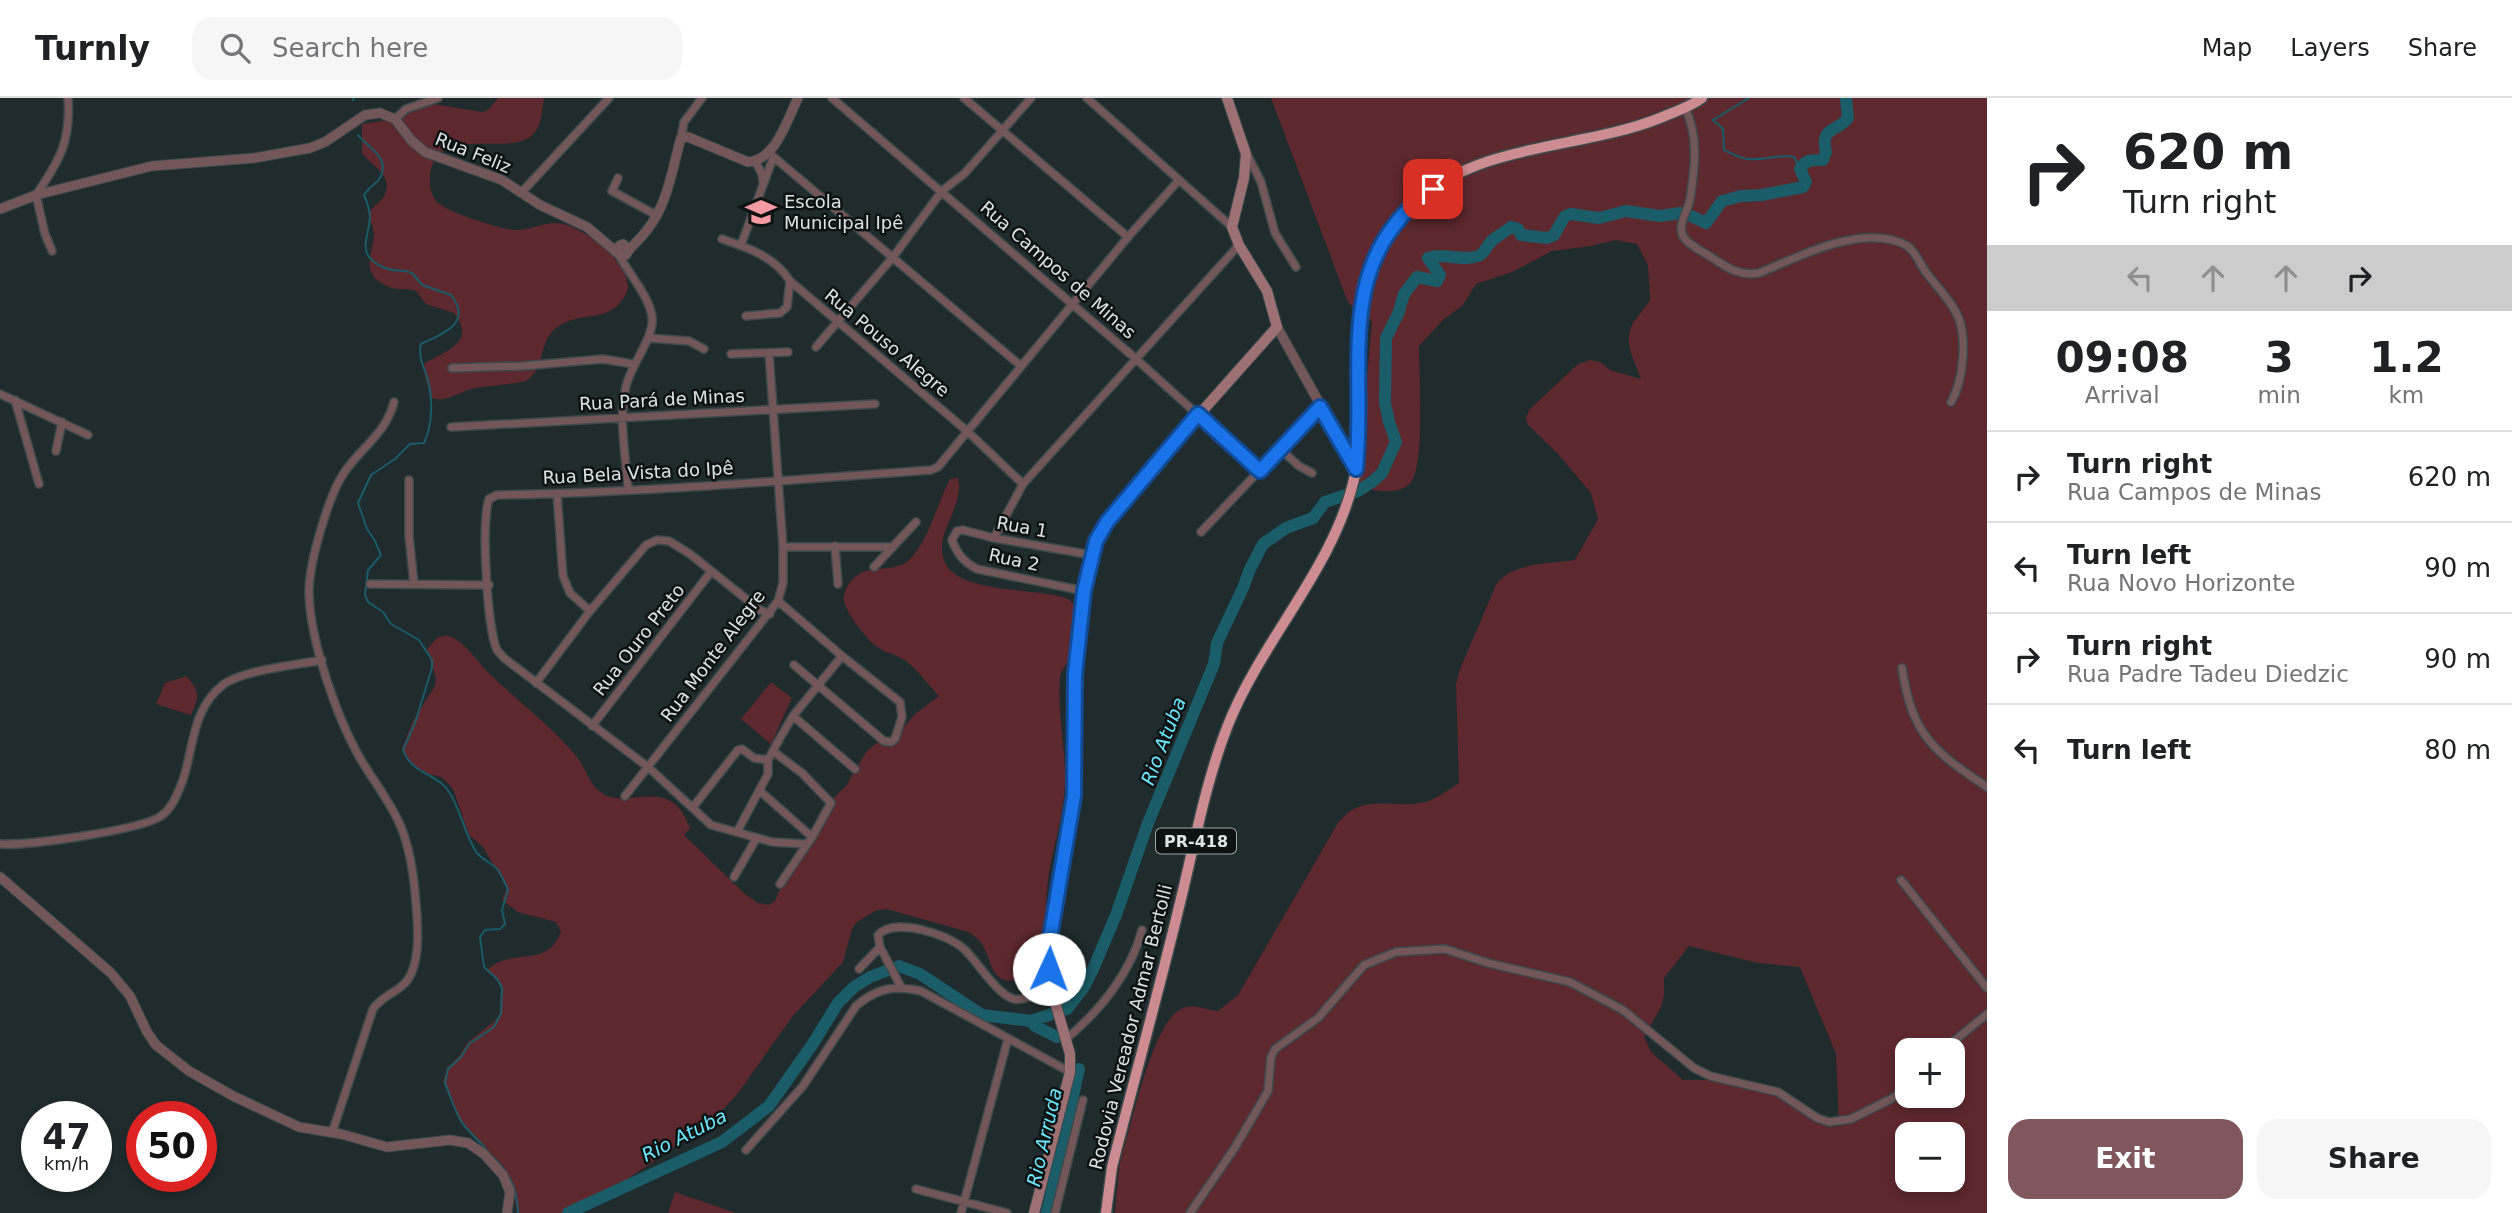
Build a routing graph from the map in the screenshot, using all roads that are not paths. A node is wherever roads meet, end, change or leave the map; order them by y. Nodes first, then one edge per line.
1 (68, 98) edge
2 (438, 98) edge
3 (609, 98) edge
4 (702, 98) edge
5 (798, 98) edge
6 (832, 98) edge
7 (964, 98) edge
8 (1031, 98) edge
9 (1087, 98) edge
10 (1227, 98) edge
11 (1702, 98) edge
12 (1685, 108) junction
13 (396, 119) junction
14 (1002, 132) junction
15 (681, 138) junction
16 (1246, 154) junction
17 (771, 155) junction
18 (755, 161) junction
19 (618, 178) dead end
20 (1179, 180) junction
21 (763, 184) junction
22 (942, 191) junction
23 (521, 192) junction
24 (36, 195) junction
25 (0, 209) edge
26 (656, 215) junction
27 (1232, 227) junction
28 (1128, 237) junction
29 (722, 239) dead end
30 (741, 245) junction
31 (1240, 245) junction
32 (622, 250) junction
33 (52, 251) dead end
34 (893, 257) junction
35 (1296, 267) dead end
36 (790, 281) junction
37 (1073, 304) junction
38 (746, 316) dead end
39 (837, 321) junction
40 (1277, 327) junction
41 (648, 338) junction
42 (816, 347) dead end
43 (704, 349) dead end
44 (788, 352) dead end
45 (769, 353) junction
46 (731, 354) dead end
47 (1135, 358) junction
48 (633, 364) junction
49 (1021, 366) junction
50 (452, 368) dead end
51 (0, 394) edge
52 (15, 400) junction
53 (394, 402) dead end
54 (1951, 402) dead end
55 (875, 404) dead end
56 (30, 407) junction
57 (1320, 407) junction
58 (774, 410) junction
59 (1198, 414) junction
60 (20, 417) junction
61 (622, 418) junction
62 (62, 422) junction
63 (451, 427) dead end
64 (967, 431) junction
65 (88, 435) dead end
66 (1280, 449) junction
67 (57, 451) dead end
68 (1260, 471) junction
69 (1312, 473) dead end
70 (1355, 475) junction
71 (409, 480) dead end
72 (778, 480) junction
73 (39, 484) dead end
74 (1023, 484) junction
75 (628, 489) junction
76 (557, 494) junction
77 (916, 522) dead end
78 (1201, 533) dead end
79 (994, 538) junction
80 (952, 540) joint
81 (835, 546) junction
82 (783, 547) junction
83 (893, 547) junction
84 (1091, 555) junction
85 (874, 567) dead end
86 (710, 573) junction
87 (370, 584) dead end
88 (414, 584) junction
89 (838, 584) dead end
90 (489, 585) junction
91 (1084, 591) junction
92 (778, 601) junction
93 (590, 611) junction
94 (770, 614) junction
95 (842, 656) junction
96 (322, 660) junction
97 (794, 665) dead end
98 (1902, 668) dead end
99 (536, 683) junction
100 (817, 686) junction
101 (793, 716) junction
102 (592, 726) junction
103 (774, 752) junction
104 (768, 760) junction
105 (648, 767) junction
106 (855, 769) dead end
107 (1987, 787) edge
108 (760, 791) junction
109 (625, 796) dead end
110 (693, 807) junction
111 (737, 832) junction
112 (812, 837) junction
113 (756, 839) junction
114 (0, 844) edge
115 (805, 845) junction
116 (0, 877) edge
117 (734, 877) dead end
118 (1901, 880) dead end
119 (780, 884) dead end
120 (1142, 930) dead end
121 (880, 947) junction
122 (859, 968) dead end
123 (901, 987) junction
124 (1987, 988) edge
125 (1052, 991) junction
126 (1987, 1014) edge
127 (1007, 1038) junction
128 (1068, 1038) junction
129 (1958, 1038) edge
130 (1070, 1072) junction
131 (1895, 1096) edge
132 (1083, 1100) dead end
133 (332, 1133) junction
134 (746, 1150) dead end
135 (916, 1189) dead end
136 (963, 1201) junction
137 (1105, 1212) edge
138 (507, 1213) edge
139 (961, 1213) edge
140 (1007, 1213) edge
141 (1034, 1213) edge
142 (1055, 1213) edge
143 (1190, 1213) edge

1 - 24 street
2 - 13 street
3 - 23 street
4 - 15 street
5 - 17 street
6 - 22 street, Rua Campos de Minas
7 - 14 street
8 - 14 street
9 - 20 street
10 - 16 main road
11 - 12 highway, Rodovia Vereador Admar Bertolli / PR-418
12 - 54 street
12 - 70 highway, Rodovia Vereador Admar Bertolli / PR-418
13 - 23 street, Rua Feliz
13 - 24 street
14 - 22 street
14 - 28 street
15 - 18 street
15 - 26 street
16 - 27 main road
16 - 35 street
17 - 18 street
17 - 21 street
17 - 34 street
18 - 21 street
19 - 26 street
20 - 27 street
20 - 28 street, Rua Bela Vista do Ipê
21 - 30 street
22 - 34 street
22 - 37 street, Rua Campos de Minas
23 - 32 street, Rua Feliz
24 - 25 street
24 - 33 street
26 - 32 street
27 - 31 main road
28 - 37 street, Rua Bela Vista do Ipê
29 - 30 street, Rua Pouso Alegre
30 - 36 street, Rua Pouso Alegre
31 - 40 main road
31 - 47 street
32 - 41 street
34 - 39 street
34 - 49 street
36 - 38 street
36 - 39 street, Rua Pouso Alegre
37 - 47 street, Rua Campos de Minas
37 - 49 street, Rua Bela Vista do Ipê
39 - 42 street
39 - 64 street, Rua Pouso Alegre
40 - 57 street
40 - 59 main road
41 - 43 street
41 - 48 street
44 - 45 street
45 - 46 street
45 - 58 street, Rua Monte Alegre
47 - 59 street, Rua Campos de Minas
47 - 74 street
48 - 50 street
48 - 61 street
49 - 64 street, Rua Bela Vista do Ipê
51 - 52 street
52 - 56 street
52 - 60 street
53 - 96 street
55 - 58 street, Rua Pará de Minas
56 - 60 street
56 - 62 street
57 - 66 street
57 - 70 street
58 - 61 street, Rua Pará de Minas
58 - 72 street, Rua Monte Alegre
59 - 68 street, Rua Campos de Minas
59 - 84 main road
60 - 73 street
61 - 63 street, Rua Pará de Minas
61 - 75 street
62 - 65 street
62 - 67 street
64 - 72 street, Rua Bela Vista do Ipê
64 - 74 street, Rua Pouso Alegre
66 - 68 street
66 - 69 street
68 - 78 street
70 - 137 highway, Rodovia Vereador Admar Bertolli / PR-418
71 - 88 street
72 - 75 street, Rua Bela Vista do Ipê
72 - 82 street, Rua Monte Alegre
74 - 79 street
75 - 76 street, Rua Bela Vista do Ipê
76 - 90 street, Rua Bela Vista do Ipê
76 - 93 street
77 - 83 street
79 - 80 street, Rua 1
79 - 84 street, Rua 1
80 - 91 street, Rua 2
81 - 82 street
81 - 83 street
81 - 89 street
82 - 92 street, Rua Monte Alegre
83 - 85 street
84 - 91 main road
86 - 93 street
86 - 94 street
86 - 102 street, Rua Ouro Preto
87 - 88 street
88 - 90 street
90 - 99 street, Rua Bela Vista do Ipê
91 - 125 main road
92 - 94 street, Rua Monte Alegre
92 - 95 street
93 - 99 street
94 - 105 street, Rua Monte Alegre
95 - 100 street
95 - 100 street
96 - 114 street
96 - 133 street
97 - 100 street
98 - 107 street
99 - 102 street, Rua Bela Vista do Ipê
100 - 101 street
101 - 103 street
101 - 106 street
102 - 105 street, Rua Bela Vista do Ipê
103 - 104 street
103 - 112 street
104 - 108 street
104 - 110 street
105 - 109 street, Rua Monte Alegre
105 - 110 street, Rua Bela Vista do Ipê
108 - 111 street
108 - 112 street
110 - 111 street, Rua Bela Vista do Ipê
111 - 113 street, Rua Bela Vista do Ipê
112 - 115 street
113 - 115 street, Rua Bela Vista do Ipê
113 - 117 street
115 - 119 street
116 - 133 street
118 - 124 street
120 - 128 street
121 - 122 street
121 - 123 street
121 - 125 street
123 - 127 street
123 - 134 street
125 - 128 main road
126 - 129 street
127 - 130 street
127 - 136 street
128 - 130 main road
130 - 141 main road
131 - 143 street
132 - 142 street
133 - 138 street
135 - 136 street
136 - 139 street
136 - 140 street

